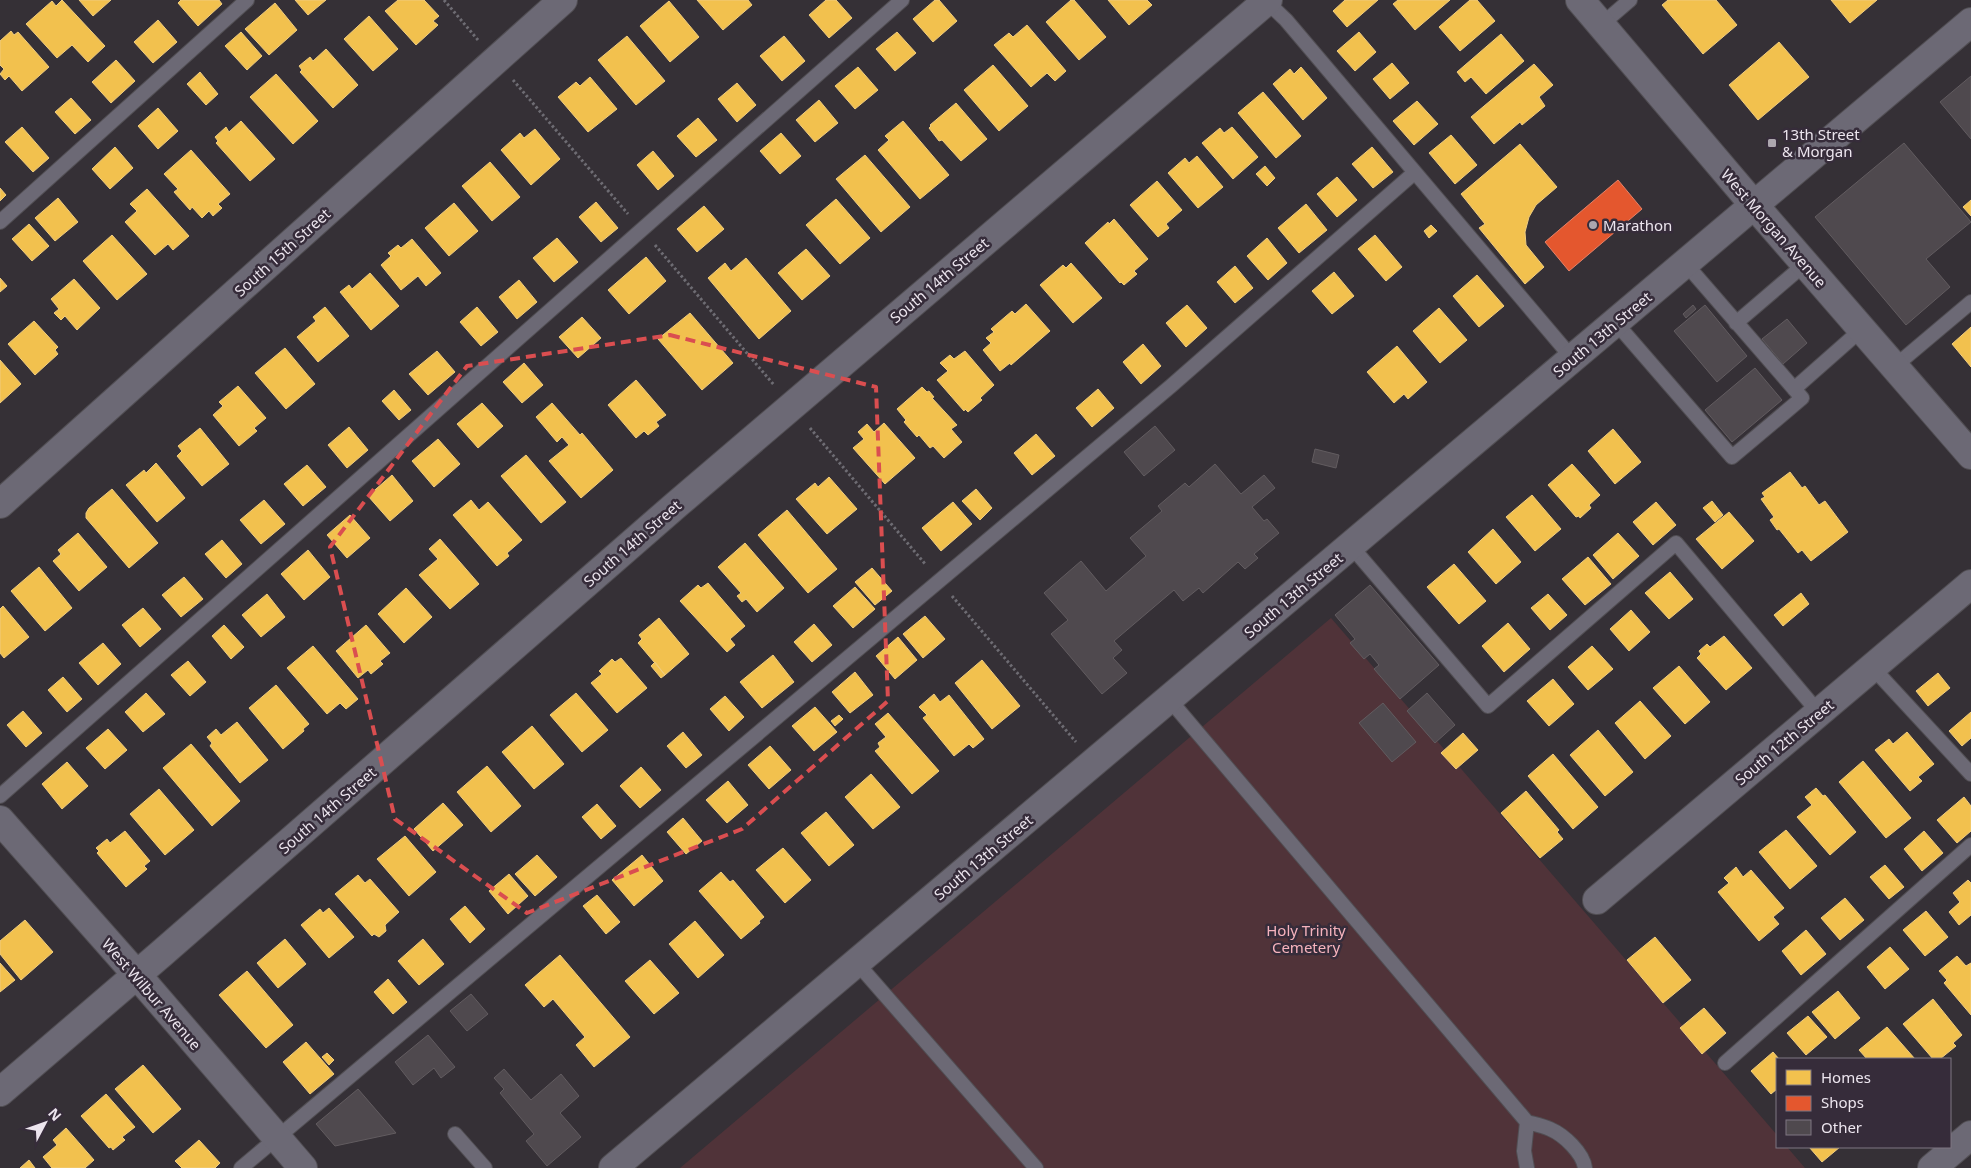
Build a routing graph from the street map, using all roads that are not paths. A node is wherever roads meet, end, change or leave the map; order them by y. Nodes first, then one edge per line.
1 (247, 0) edge
2 (564, 0) edge
3 (902, 0) edge
4 (1580, 0) edge
5 (1630, 0) edge
6 (1267, 1) edge
7 (1971, 22) edge
8 (1601, 25) junction
9 (1414, 173) junction
10 (1754, 205) junction
11 (0, 222) edge
12 (1685, 263) junction
13 (1805, 264) junction
14 (1971, 302) edge
15 (1616, 323) junction
16 (1736, 323) junction
17 (1862, 330) junction
18 (1572, 359) junction
19 (1894, 367) junction
20 (1794, 389) junction
21 (1971, 455) edge
22 (0, 504) edge
23 (1352, 546) junction
24 (1971, 584) edge
25 (1873, 668) junction
26 (1169, 699) junction
27 (1820, 713) junction
28 (1971, 774) edge
29 (0, 796) edge
30 (0, 820) edge
31 (1971, 845) edge
32 (1597, 900) dead end
33 (857, 963) junction
34 (137, 975) junction
35 (1725, 1063) dead end
36 (0, 1092) edge
37 (1527, 1122) junction
38 (455, 1134) dead end
39 (1971, 1135) edge
40 (276, 1137) junction
41 (241, 1168) edge
42 (303, 1168) edge
43 (485, 1168) edge
44 (613, 1168) edge
45 (1036, 1168) edge
46 (1527, 1168) edge
47 (1585, 1168) edge
48 (1932, 1168) edge

1 - 11 lane
2 - 22 street, South 15th Street
3 - 29 lane
4 - 8 street, West Morgan Avenue
5 - 8 lane
6 - 9 lane
6 - 34 street, South 14th Street
7 - 10 street, South 13th Street
8 - 10 street, West Morgan Avenue
9 - 18 lane
9 - 40 lane
10 - 12 street, South 13th Street
10 - 13 street, West Morgan Avenue
12 - 15 street, South 13th Street
12 - 16 lane
13 - 16 lane
13 - 17 street, West Morgan Avenue
14 - 19 lane
15 - 18 street, South 13th Street
15 - 20 lane
16 - 20 lane
17 - 19 street, West Morgan Avenue
17 - 20 lane
18 - 23 street, South 13th Street
19 - 21 street, West Morgan Avenue
23 - 26 street, South 13th Street
23 - 27 lane
24 - 25 street, South 12th Street
25 - 27 street, South 12th Street
25 - 28 lane
26 - 33 street, South 13th Street
26 - 37 lane
27 - 32 street, South 12th Street
30 - 34 street, West Wilbur Avenue
31 - 35 lane
33 - 44 street, South 13th Street
33 - 45 lane
34 - 36 street, South 14th Street
34 - 40 street, West Wilbur Avenue
37 - 46 lane
37 - 47 lane
38 - 43 lane
39 - 48 street
40 - 41 lane
40 - 42 street, West Wilbur Avenue

